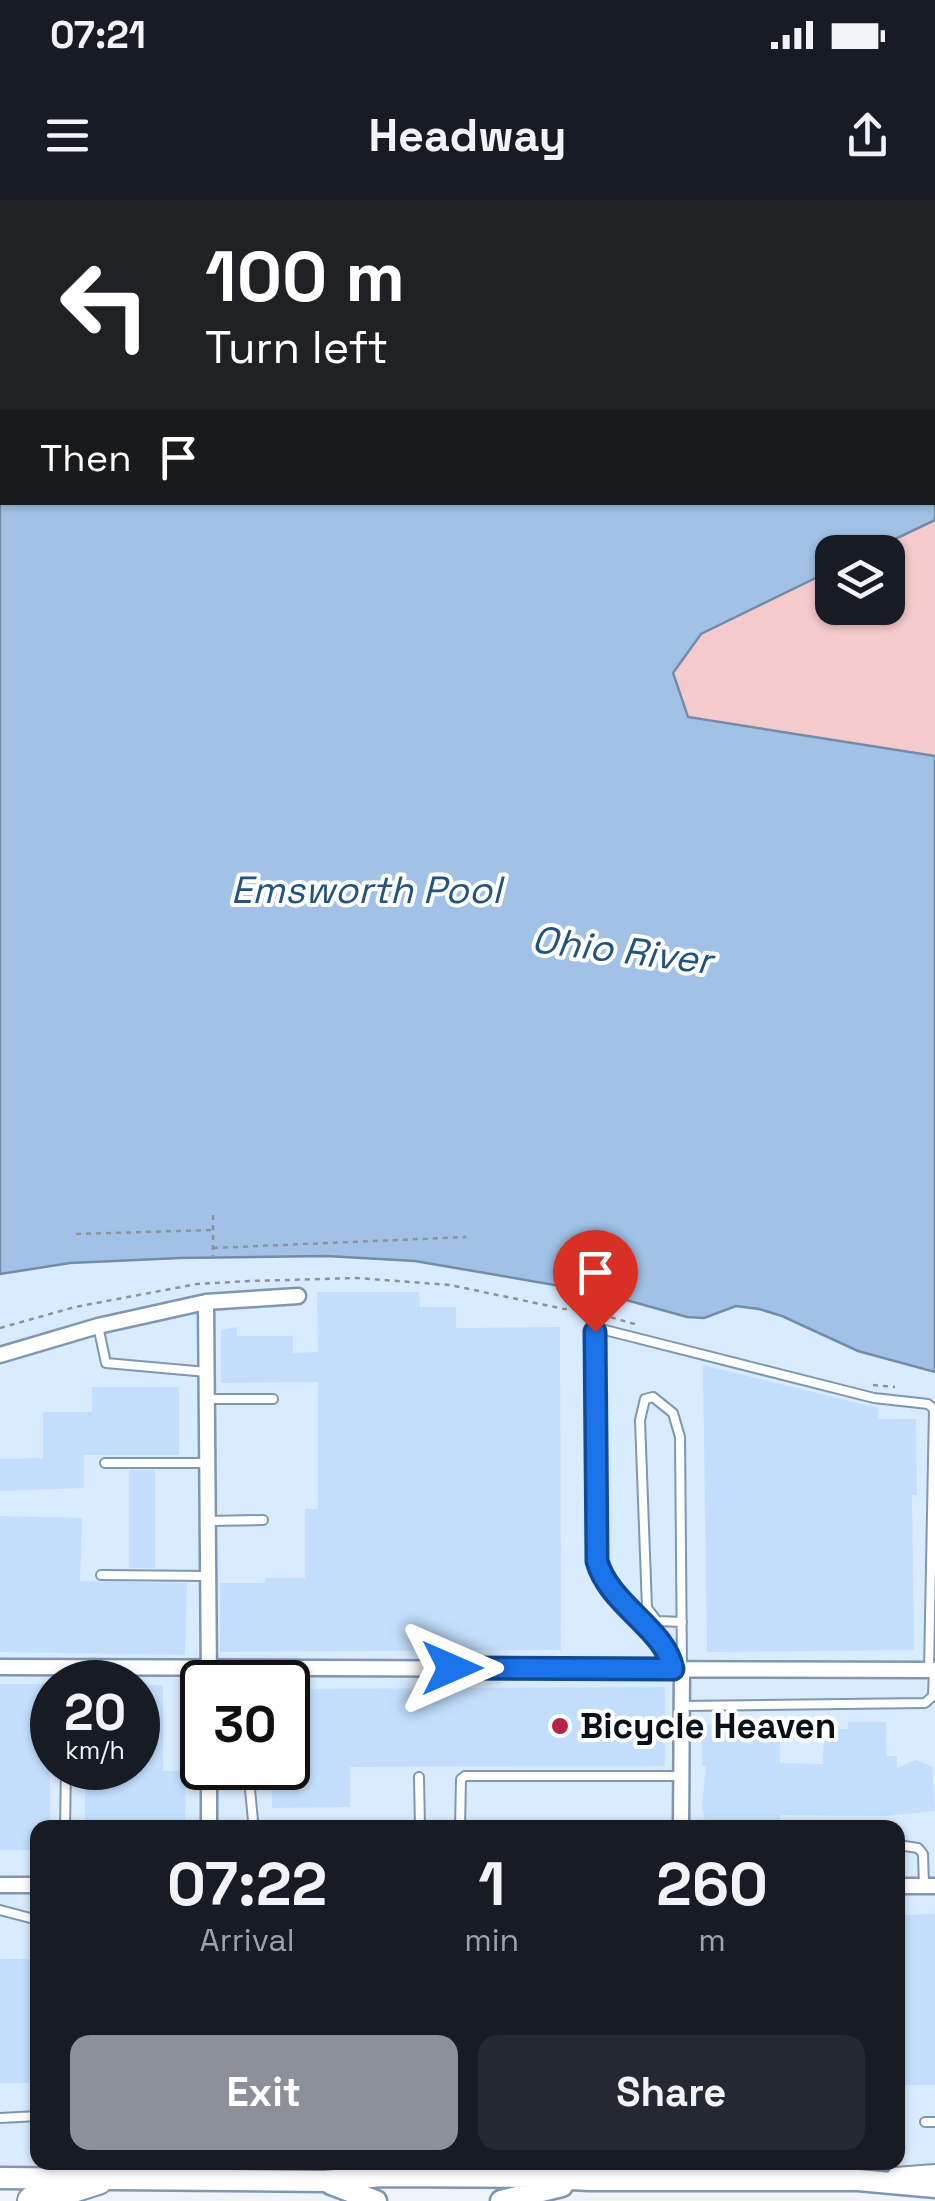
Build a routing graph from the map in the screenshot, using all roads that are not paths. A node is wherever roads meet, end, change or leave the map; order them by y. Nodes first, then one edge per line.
1 (298, 1296) dead end
2 (206, 1302) junction
3 (98, 1326) junction
4 (0, 1355) edge
5 (206, 1372) junction
6 (207, 1399) junction
7 (273, 1399) dead end
8 (104, 1463) dead end
9 (207, 1463) junction
10 (934, 1504) edge
11 (262, 1520) dead end
12 (207, 1521) junction
13 (933, 1551) edge
14 (102, 1575) dead end
15 (206, 1576) junction
16 (682, 1622) junction
17 (208, 1660) edge
18 (0, 1667) edge
19 (310, 1668) edge
20 (678, 1669) junction
21 (30, 1670) edge
22 (932, 1670) edge
23 (682, 1706) junction
24 (682, 1776) junction
25 (419, 1777) dead end
26 (66, 1790) edge
27 (209, 1790) edge
28 (250, 1790) edge
29 (66, 1820) edge
30 (209, 1820) edge
31 (252, 1820) edge
32 (420, 1820) edge
33 (460, 1820) edge
34 (682, 1820) edge
35 (905, 1846) edge
36 (0, 1885) edge
37 (30, 1885) edge
38 (930, 1886) edge
39 (0, 1910) edge
40 (30, 1918) edge
41 (30, 2116) edge
42 (0, 2118) edge
43 (54, 2170) edge
44 (98, 2171) edge
45 (210, 2171) edge
46 (682, 2171) edge
47 (935, 2174) edge
48 (0, 2178) edge
49 (589, 2180) junction
50 (858, 2180) junction
51 (324, 2182) junction
52 (935, 2187) edge
53 (32, 2201) edge
54 (376, 2201) edge
55 (502, 2201) edge

1 - 2 street
2 - 3 street
2 - 5 street
3 - 4 street
3 - 5 lane
5 - 6 street
6 - 7 lane
6 - 9 street
8 - 9 lane
9 - 12 street
10 - 13 lane
10 - 20 lane
11 - 12 lane
12 - 15 street
13 - 22 lane
14 - 15 lane
15 - 17 street
16 - 16 lane
16 - 20 lane
18 - 21 street
19 - 20 street
20 - 22 street
20 - 23 street
22 - 23 lane
23 - 24 street
24 - 33 lane
24 - 34 street
25 - 32 lane
26 - 29 lane
27 - 30 street
28 - 31 lane
35 - 38 lane
36 - 37 street
39 - 40 lane
41 - 42 lane
43 - 44 main road
43 - 48 main road
44 - 45 main road
44 - 53 highway
45 - 51 main road
46 - 49 main road
46 - 50 main road
47 - 50 street
49 - 51 main road
49 - 55 main road
50 - 52 main road
51 - 54 main road

